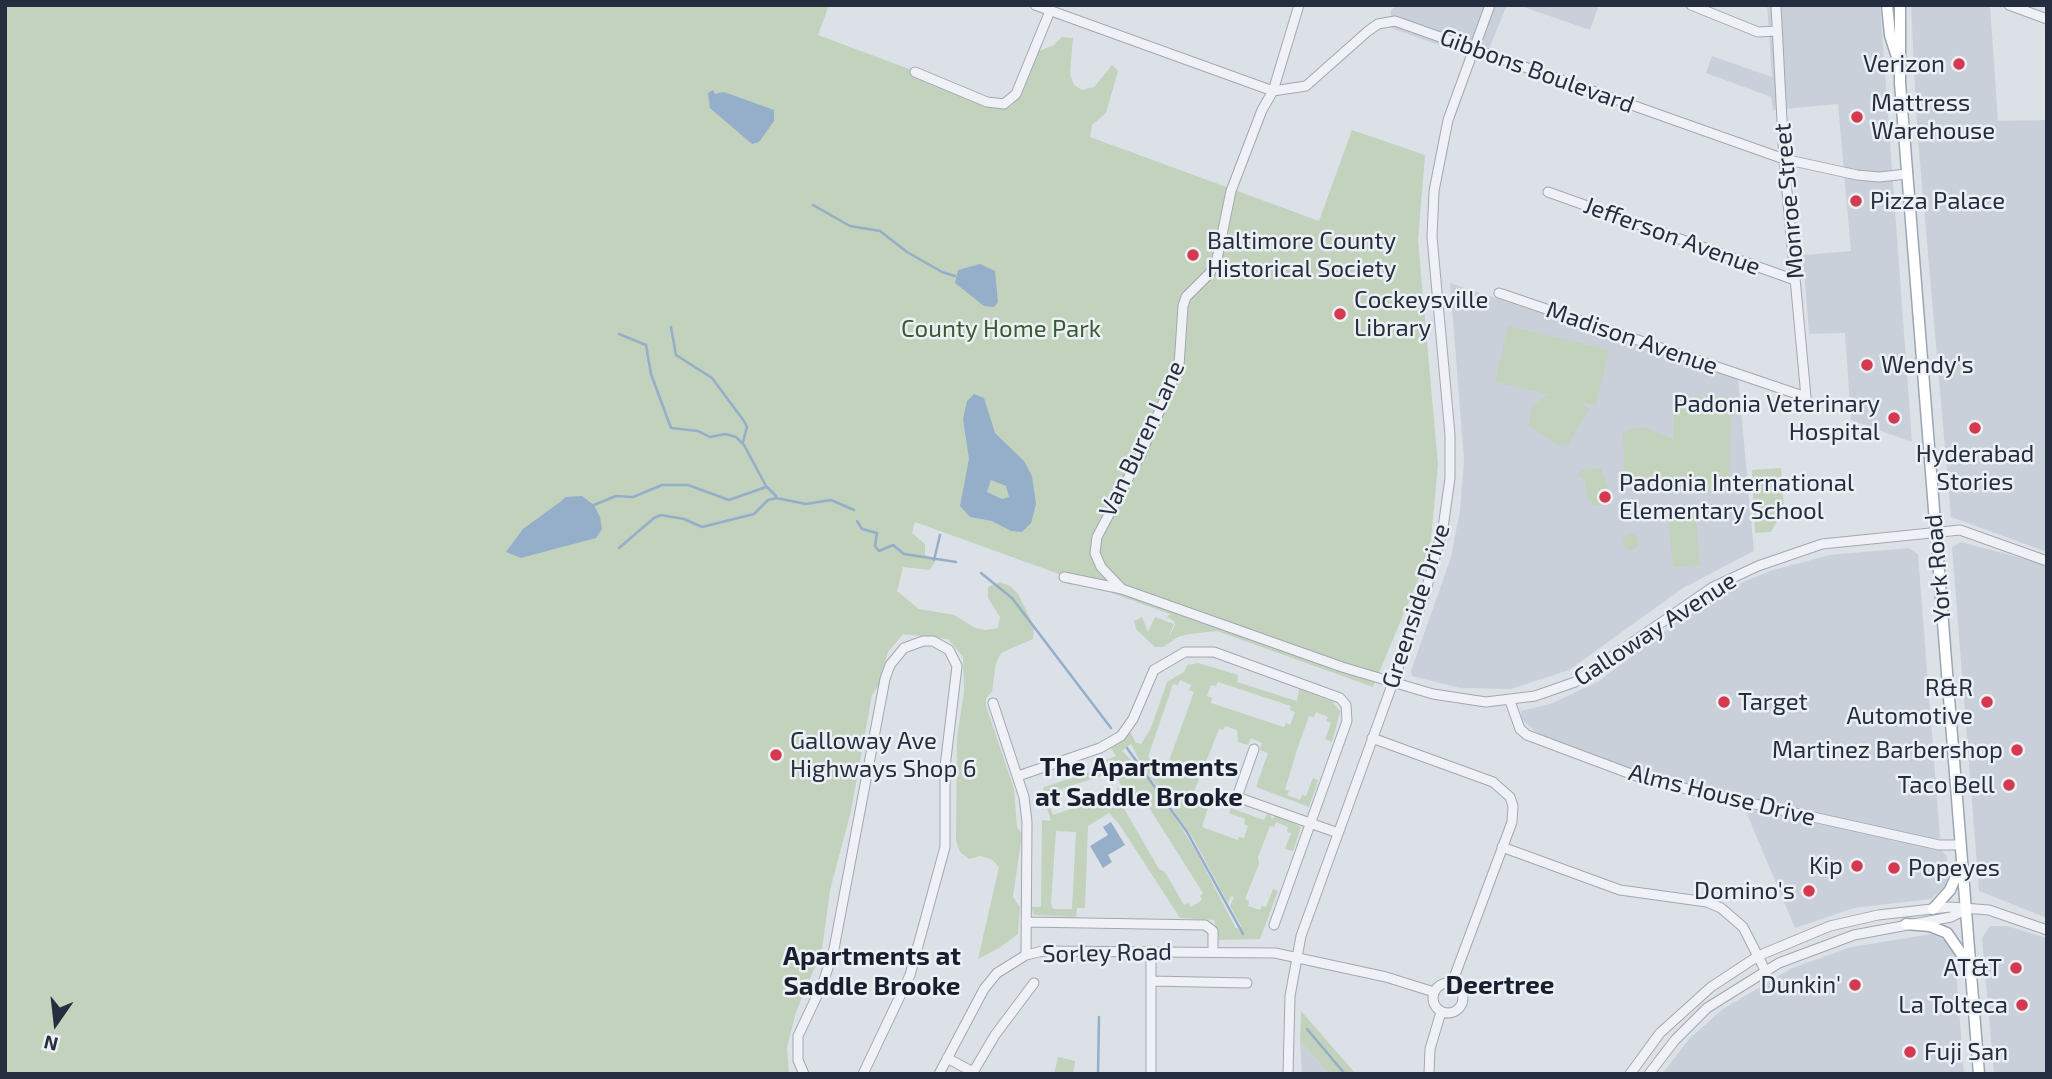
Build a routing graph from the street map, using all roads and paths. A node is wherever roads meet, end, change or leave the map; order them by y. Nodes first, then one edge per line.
1 (1035, 5) edge
2 (1299, 5) edge
3 (1490, 5) edge
4 (1691, 5) edge
5 (1776, 5) edge
6 (1887, 5) edge
7 (1900, 5) edge
8 (2009, 5) edge
9 (1050, 11) junction
10 (2047, 19) edge
11 (1777, 31) junction
12 (1474, 48) junction
13 (1899, 63) junction
14 (915, 72) dead end
15 (1273, 91) junction
16 (1784, 159) junction
17 (1907, 174) junction
18 (1548, 192) dead end
19 (1795, 280) junction
20 (1499, 293) dead end
21 (1806, 397) joint
22 (1935, 533) junction
23 (2047, 561) edge
24 (1064, 576) dead end
25 (1122, 589) junction
26 (1393, 680) junction
27 (1510, 701) junction
28 (993, 703) dead end
29 (1372, 738) junction
30 (1254, 749) dead end
31 (1018, 776) junction
32 (1310, 823) junction
33 (1338, 833) junction
34 (1960, 845) junction
35 (1502, 847) junction
36 (1961, 865) junction
37 (1933, 909) junction
38 (1965, 910) junction
39 (1026, 922) junction
40 (1906, 924) junction
41 (1274, 925) dead end
42 (2047, 930) edge
43 (1151, 951) junction
44 (1213, 952) junction
45 (1026, 955) junction
46 (1758, 956) junction
47 (1296, 957) junction
48 (1970, 967) junction
49 (1765, 970) junction
50 (1151, 981) junction
51 (1034, 983) dead end
52 (1247, 983) dead end
53 (1452, 984) junction
54 (1434, 992) junction
55 (1441, 1012) junction
56 (947, 1058) junction
57 (973, 1073) edge
58 (804, 1074) edge
59 (863, 1074) edge
60 (939, 1074) edge
61 (1151, 1074) edge
62 (1288, 1074) edge
63 (1429, 1074) edge
64 (1630, 1074) edge
65 (1649, 1074) edge
66 (1979, 1074) edge

1 - 9 street
2 - 15 street
3 - 12 street, Greenside Drive
4 - 11 street
5 - 11 street, Monroe Street
6 - 13 main road, York Road
7 - 13 main road, York Road
8 - 10 street
9 - 14 street
9 - 15 street
11 - 16 street, Monroe Street
12 - 15 street, Gibbons Boulevard
12 - 16 street, Gibbons Boulevard
12 - 26 street, Greenside Drive
13 - 17 main road, York Road
15 - 25 street, Van Buren Lane
16 - 17 street, Gibbons Boulevard
16 - 19 street, Monroe Street
17 - 22 main road, York Road
18 - 19 street, Jefferson Avenue
19 - 21 street, Monroe Street
20 - 21 street, Madison Avenue
22 - 23 street, Galloway Avenue
22 - 27 street, Galloway Avenue
22 - 34 main road, York Road
24 - 25 street, Galloway Avenue
25 - 26 street, Galloway Avenue
26 - 27 street, Galloway Avenue
26 - 29 street, Greenside Drive
27 - 34 street, Alms House Drive
28 - 31 street
29 - 33 street, Greenside Drive
29 - 35 street
30 - 32 street
31 - 32 street
31 - 39 street
32 - 33 street
32 - 41 street
33 - 47 street, Greenside Drive
34 - 36 main road, York Road
35 - 46 street
35 - 53 street
36 - 37 main road
36 - 38 main road, York Road
37 - 38 street
37 - 46 street
38 - 40 street
38 - 42 street
38 - 48 main road, York Road
39 - 44 street
39 - 45 street
40 - 48 main road
40 - 49 street
43 - 44 street, Sorley Road
43 - 45 street, Sorley Road
43 - 50 street
44 - 47 street, Sorley Road
45 - 56 street, Sorley Road
46 - 49 street
46 - 64 street
47 - 54 street, Sorley Road
47 - 62 street, Greenside Drive
48 - 66 main road, York Road
49 - 65 street
50 - 52 street
50 - 61 street
51 - 57 street
53 - 54 street
53 - 55 street
54 - 55 street
55 - 63 street
56 - 57 street
56 - 60 street, Sorley Road
58 - 59 street

